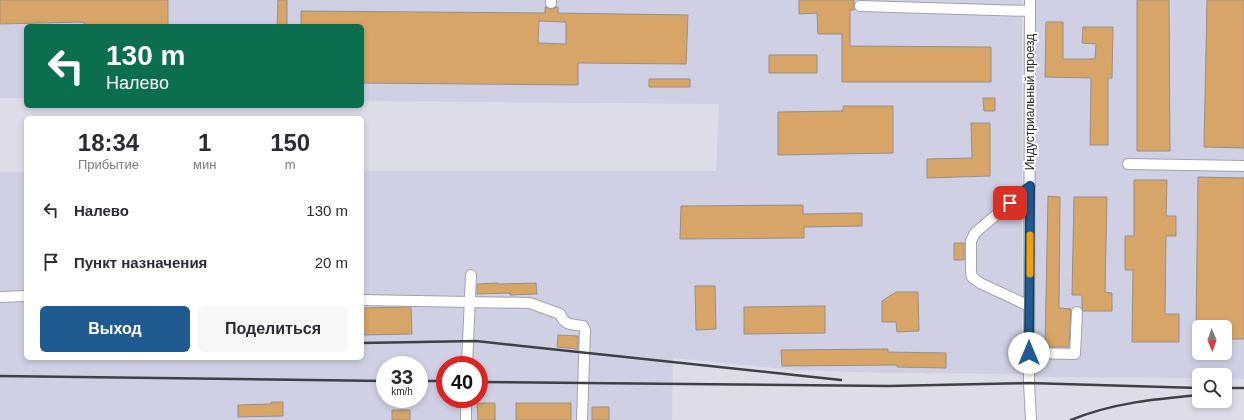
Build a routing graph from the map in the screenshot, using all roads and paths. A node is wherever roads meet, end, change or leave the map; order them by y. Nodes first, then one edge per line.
1 (1030, 0) edge
2 (860, 6) dead end
3 (1030, 11) junction
4 (1128, 164) dead end
5 (1244, 166) edge
6 (1030, 186) junction
7 (471, 275) dead end
8 (24, 296) edge
9 (0, 297) edge
10 (364, 300) edge
11 (470, 302) junction
12 (1030, 306) junction
13 (1077, 312) dead end
14 (1029, 353) junction
15 (467, 356) edge
16 (466, 408) edge
17 (466, 420) edge
18 (582, 420) edge
19 (1031, 420) edge

1 - 3 street, Индустриальный проезд
2 - 3 street
3 - 6 street, Индустриальный проезд
4 - 5 street
6 - 12 street, Индустриальный проезд
6 - 12 street
7 - 11 street
8 - 9 street
10 - 11 street
11 - 15 street
11 - 18 street
12 - 14 street, Индустриальный проезд
13 - 14 street
14 - 19 street, Индустриальный проезд
16 - 17 street

